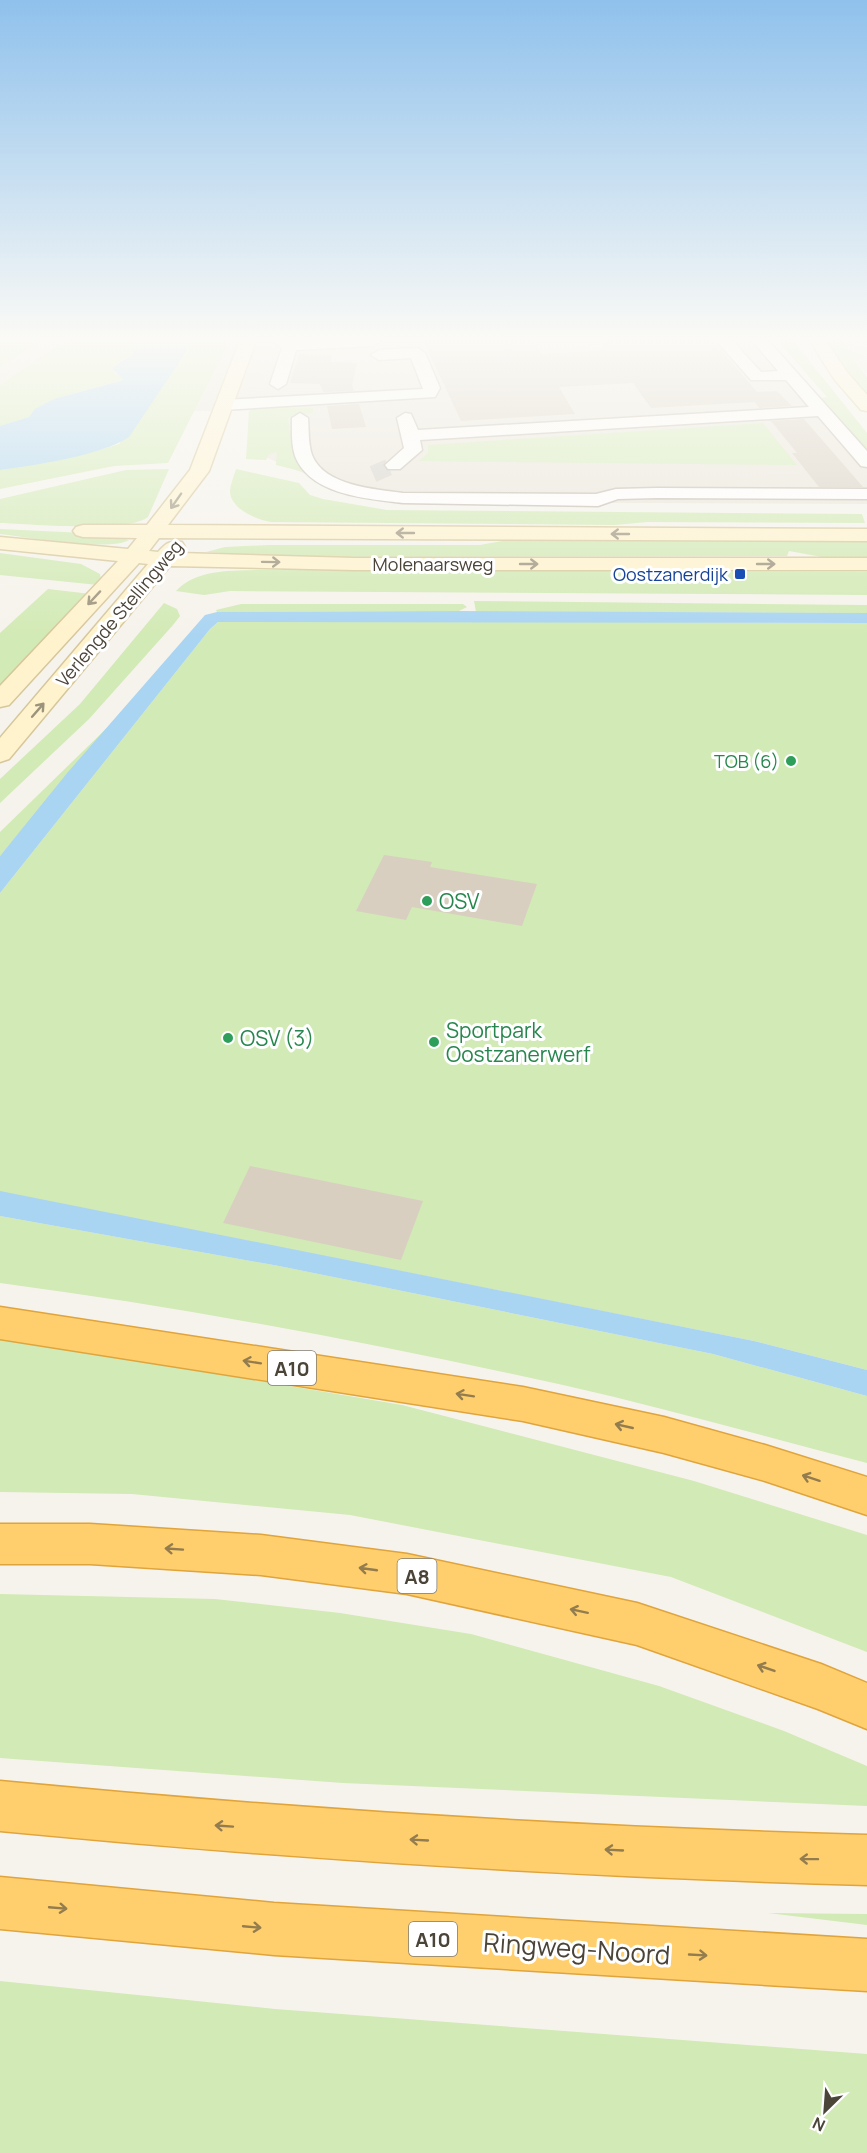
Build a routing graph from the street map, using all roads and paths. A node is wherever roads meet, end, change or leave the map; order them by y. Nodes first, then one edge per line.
1 (211, 438) edge
2 (302, 438) edge
3 (411, 438) edge
4 (846, 438) edge
5 (867, 462) edge
6 (202, 465) junction
7 (394, 465) tunnel mouth
8 (373, 474) tunnel mouth
9 (347, 488) junction
10 (867, 494) edge
11 (195, 512) junction
12 (0, 528) edge
13 (154, 532) junction
14 (867, 535) edge
15 (0, 543) edge
16 (134, 556) junction
17 (164, 559) junction
18 (213, 561) junction
19 (867, 564) edge
20 (93, 646) junction
21 (0, 700) edge
22 (0, 754) edge
23 (0, 1323) edge
24 (867, 1496) edge
25 (0, 1544) edge
26 (867, 1706) edge
27 (0, 1806) edge
28 (867, 1860) edge
29 (0, 1903) edge
30 (867, 1965) edge

1 - 6 main road
2 - 9 street
3 - 7 street
4 - 5 street
6 - 11 main road
6 -> 13 main road, Verlengde Stellingweg
8 - 9 street
9 - 10 street
11 - 13 main road, Molenaarsweg
14 -> 11 main road, Molenaarsweg
11 - 17 main road, Verlengde Stellingweg
12 - 13 main road, Molenaarsweg
13 - 16 main road, Verlengde Stellingweg
15 - 16 main road, Molenaarsweg
16 - 17 main road, Molenaarsweg
16 -> 21 main road, Verlengde Stellingweg
17 - 18 main road, Molenaarsweg
17 - 20 main road, Verlengde Stellingweg
18 -> 19 main road, Molenaarsweg
18 - 20 main road
22 -> 20 main road, Verlengde Stellingweg
24 -> 23 highway, A10
26 -> 25 highway, A8
28 -> 27 highway
29 -> 30 highway, Ringweg-Noord / A10

